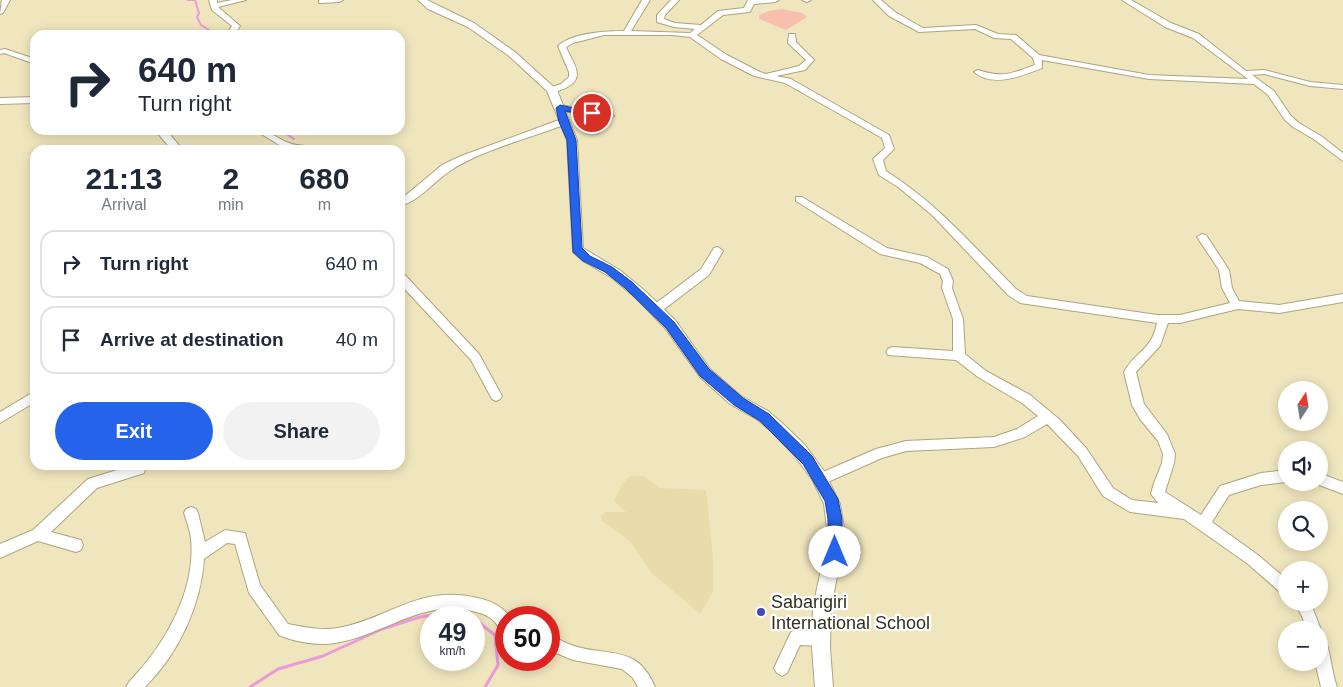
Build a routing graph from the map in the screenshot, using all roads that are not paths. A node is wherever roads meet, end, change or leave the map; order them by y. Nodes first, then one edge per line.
1 (6, 0) edge
2 (242, 0) edge
3 (339, 0) edge
4 (422, 0) edge
5 (646, 0) edge
6 (675, 0) edge
7 (775, 0) edge
8 (877, 0) edge
9 (1126, 0) edge
10 (751, 1) edge
11 (322, 2) dead end
12 (213, 3) edge
13 (0, 11) edge
14 (702, 27) junction
15 (233, 30) edge
16 (627, 32) junction
17 (692, 35) junction
18 (792, 36) dead end
19 (0, 52) edge
20 (1036, 57) junction
21 (30, 60) edge
22 (978, 72) dead end
23 (1245, 73) junction
24 (767, 75) junction
25 (1257, 82) junction
26 (1343, 87) edge
27 (552, 90) junction
28 (30, 100) edge
29 (0, 101) edge
30 (560, 108) junction
31 (610, 116) dead end
32 (563, 122) junction
33 (164, 135) edge
34 (268, 135) edge
35 (174, 145) edge
36 (285, 145) edge
37 (1343, 158) edge
38 (799, 199) dead end
39 (405, 200) edge
40 (1202, 237) dead end
41 (718, 251) dead end
42 (405, 282) edge
43 (1343, 298) edge
44 (1236, 305) junction
45 (655, 310) junction
46 (1163, 319) junction
47 (892, 352) dead end
48 (959, 356) junction
49 (496, 396) dead end
50 (30, 399) edge
51 (1047, 417) junction
52 (0, 418) edge
53 (135, 470) edge
54 (1278, 477) edge
55 (821, 480) junction
56 (1328, 482) edge
57 (1343, 488) edge
58 (1185, 512) junction
59 (191, 513) dead end
60 (1203, 524) junction
61 (38, 535) junction
62 (76, 545) dead end
63 (0, 551) edge
64 (197, 556) junction
65 (1278, 580) edge
66 (495, 610) edge
67 (822, 639) junction
68 (560, 647) edge
69 (782, 668) dead end
70 (1324, 671) edge
71 (134, 687) edge
72 (647, 687) edge
73 (824, 687) edge
74 (1329, 687) edge

1 - 13 main road
2 - 12 street
3 - 11 street
4 - 27 main road
5 - 16 street
6 - 14 street
7 - 10 street
8 - 20 street
9 - 23 street
10 - 14 street
12 - 15 street
14 - 17 street
16 - 17 street
16 - 27 street
17 - 24 street
18 - 24 street
19 - 21 street
20 - 22 street
20 - 25 street
23 - 25 street
23 - 26 street
24 - 46 street
25 - 37 street
27 - 30 main road
28 - 29 main road
30 - 31 street
30 - 32 main road
32 - 39 main road
32 - 45 main road
33 - 35 main road
34 - 36 street
38 - 48 street
40 - 44 street
41 - 45 street
42 - 49 street
43 - 44 street
44 - 46 street
45 - 55 main road
46 - 58 street
47 - 48 street
48 - 51 street
50 - 52 street
51 - 55 street
51 - 58 street
53 - 61 street
54 - 60 street
55 - 67 main road
56 - 57 street
58 - 60 street
59 - 64 street
60 - 65 street
61 - 62 street
61 - 63 street
64 - 66 street
64 - 71 street
67 - 69 street
67 - 73 main road
68 - 72 street
70 - 74 street

